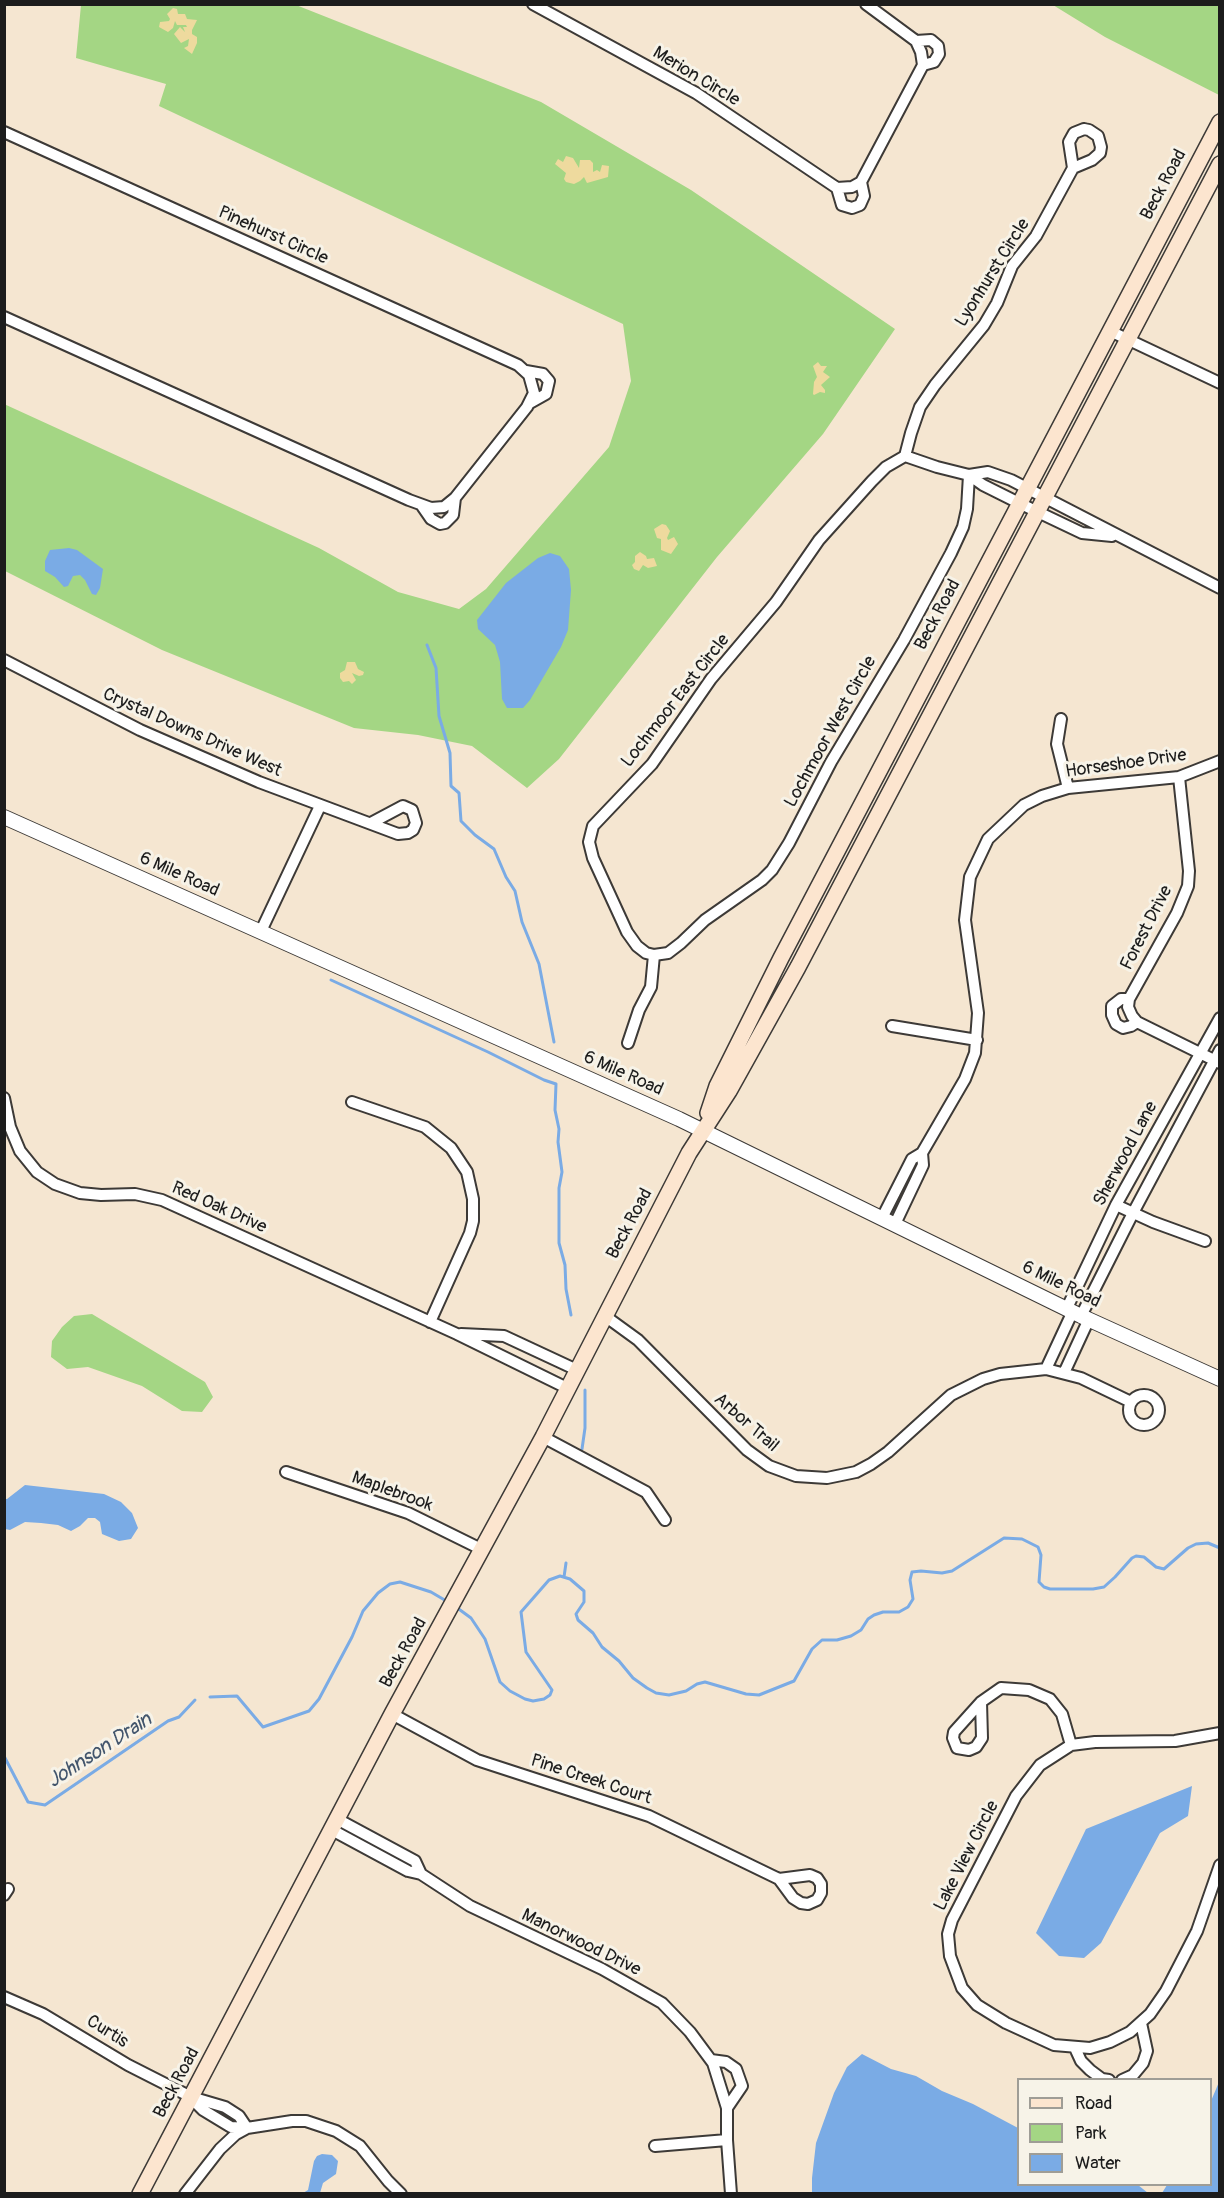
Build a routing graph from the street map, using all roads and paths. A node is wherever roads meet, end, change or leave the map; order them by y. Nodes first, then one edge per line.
1 (533, 4) edge
2 (866, 4) edge
3 (916, 41) junction
4 (923, 65) junction
5 (1220, 122) edge
6 (4, 132) edge
7 (1220, 165) edge
8 (1073, 168) dead end
9 (861, 182) junction
10 (837, 188) junction
11 (4, 317) edge
12 (1110, 331) junction
13 (1128, 340) junction
14 (526, 371) junction
15 (1220, 383) edge
16 (530, 403) junction
17 (906, 456) junction
18 (969, 475) junction
19 (1027, 489) junction
20 (1044, 497) junction
21 (455, 498) junction
22 (1019, 503) junction
23 (422, 505) junction
24 (1037, 512) junction
25 (1116, 536) junction
26 (1220, 588) edge
27 (4, 660) edge
28 (1061, 719) dead end
29 (1220, 761) edge
30 (1179, 777) junction
31 (1068, 788) junction
32 (320, 806) junction
33 (4, 817) edge
34 (371, 822) dead end
35 (261, 931) junction
36 (654, 955) junction
37 (1129, 999) junction
38 (1220, 1018) edge
39 (1137, 1022) junction
40 (892, 1026) dead end
41 (977, 1040) junction
42 (628, 1043) dead end
43 (1200, 1052) junction
44 (1218, 1058) edge
45 (4, 1098) edge
46 (352, 1101) dead end
47 (702, 1132) junction
48 (1116, 1205) junction
49 (1133, 1212) junction
50 (888, 1221) junction
51 (1205, 1241) dead end
52 (1078, 1314) junction
53 (605, 1316) junction
54 (430, 1322) junction
55 (457, 1334) junction
56 (1046, 1369) junction
57 (577, 1370) junction
58 (1064, 1373) junction
59 (1220, 1379) edge
60 (567, 1388) junction
61 (1131, 1402) dead end
62 (543, 1437) junction
63 (286, 1472) dead end
64 (665, 1520) dead end
65 (483, 1550) junction
66 (981, 1702) dead end
67 (392, 1714) junction
68 (1220, 1732) edge
69 (1071, 1745) junction
70 (334, 1825) junction
71 (1220, 1865) edge
72 (778, 1879) dead end
73 (4, 1997) edge
74 (1141, 2023) junction
75 (1075, 2048) junction
76 (711, 2060) junction
77 (1101, 2078) edge
78 (1125, 2078) edge
79 (191, 2097) junction
80 (727, 2108) junction
81 (247, 2128) junction
82 (727, 2140) junction
83 (655, 2146) dead end
84 (389, 2189) edge
85 (140, 2193) edge
86 (185, 2193) edge
87 (401, 2193) edge
88 (731, 2193) edge

1 - 10 street, Merion Circle
2 - 3 street, Merion Circle
3 - 4 street
3 - 4 street, Merion Circle
4 - 9 street, Merion Circle
5 - 12 main road, Beck Road
6 - 14 street, Pinehurst Circle
7 - 13 main road, Beck Road
8 - 17 street, Lyonhurst Circle
9 - 10 street
9 - 10 street, Merion Circle
11 - 23 street, Pinehurst Circle
12 - 13 street
12 - 19 main road, Beck Road
13 - 15 street
13 - 20 main road, Beck Road
14 - 16 street
14 - 16 street, Pinehurst Circle
16 - 21 street, Pinehurst Circle
17 - 18 street
17 - 36 street, Lochmoor East Circle
18 - 19 street
18 - 22 street
18 - 36 street, Lochmoor West Circle
19 - 20 street
19 - 22 main road, Beck Road
20 - 24 main road, Beck Road
20 - 25 street
21 - 23 street, Pinehurst Circle
21 - 23 street, Pinehurst Circle
22 - 24 street
22 - 47 main road, Beck Road
24 - 25 street
24 - 47 main road, Beck Road
25 - 26 street
27 - 32 street, Crystal Downs Drive West
28 - 31 street
29 - 30 street, Horseshoe Drive
30 - 31 street, Horseshoe Drive
30 - 37 street, Forest Drive
31 - 41 street, Horseshoe Drive
32 - 34 street, Crystal Downs Drive West
32 - 35 street
33 - 35 street, 6 Mile Road
35 - 47 street, 6 Mile Road
36 - 42 street
37 - 39 street, Forest Drive
37 - 39 street
38 - 43 street, Sherwood Lane
39 - 43 street
40 - 41 street
41 - 50 street, Horseshoe Drive
43 - 44 street
43 - 48 street, Sherwood Lane
44 - 49 street, Sherwood Lane
45 - 54 street, Red Oak Drive
46 - 54 street
47 - 50 street, 6 Mile Road
47 - 53 main road, Beck Road
48 - 49 street
48 - 52 street, Sherwood Lane
49 - 51 street
49 - 52 street, Sherwood Lane
50 - 52 street, 6 Mile Road
52 - 56 street
52 - 58 street
52 - 59 street, 6 Mile Road
53 - 56 street, Arbor Trail
53 - 57 main road, Beck Road
54 - 55 street, Red Oak Drive
55 - 57 street, Red Oak Drive
55 - 60 street, Red Oak Drive
56 - 58 street, Arbor Trail
57 - 60 main road, Beck Road
58 - 61 street, Arbor Trail
60 - 62 main road, Beck Road
62 - 64 street
62 - 65 main road, Beck Road
63 - 65 street, Maplebrook
65 - 67 main road, Beck Road
66 - 69 street
67 - 70 main road, Beck Road
67 - 72 street, Pine Creek Court
68 - 69 street, Lake View Circle
69 - 75 street, Lake View Circle
70 - 76 street, Manorwood Drive
70 - 79 main road, Beck Road
71 - 74 street, Lake View Circle
73 - 79 street, Curtis
74 - 75 street, Lake View Circle
74 - 78 street
75 - 77 street
76 - 80 street, Manorwood Drive
76 - 80 street, Manorwood Drive
79 - 81 street, Curtis
79 - 85 main road, Beck Road
80 - 82 street, Manorwood Drive
81 - 84 street
81 - 86 street
82 - 83 street
82 - 88 street, Manorwood Drive
84 - 87 street

